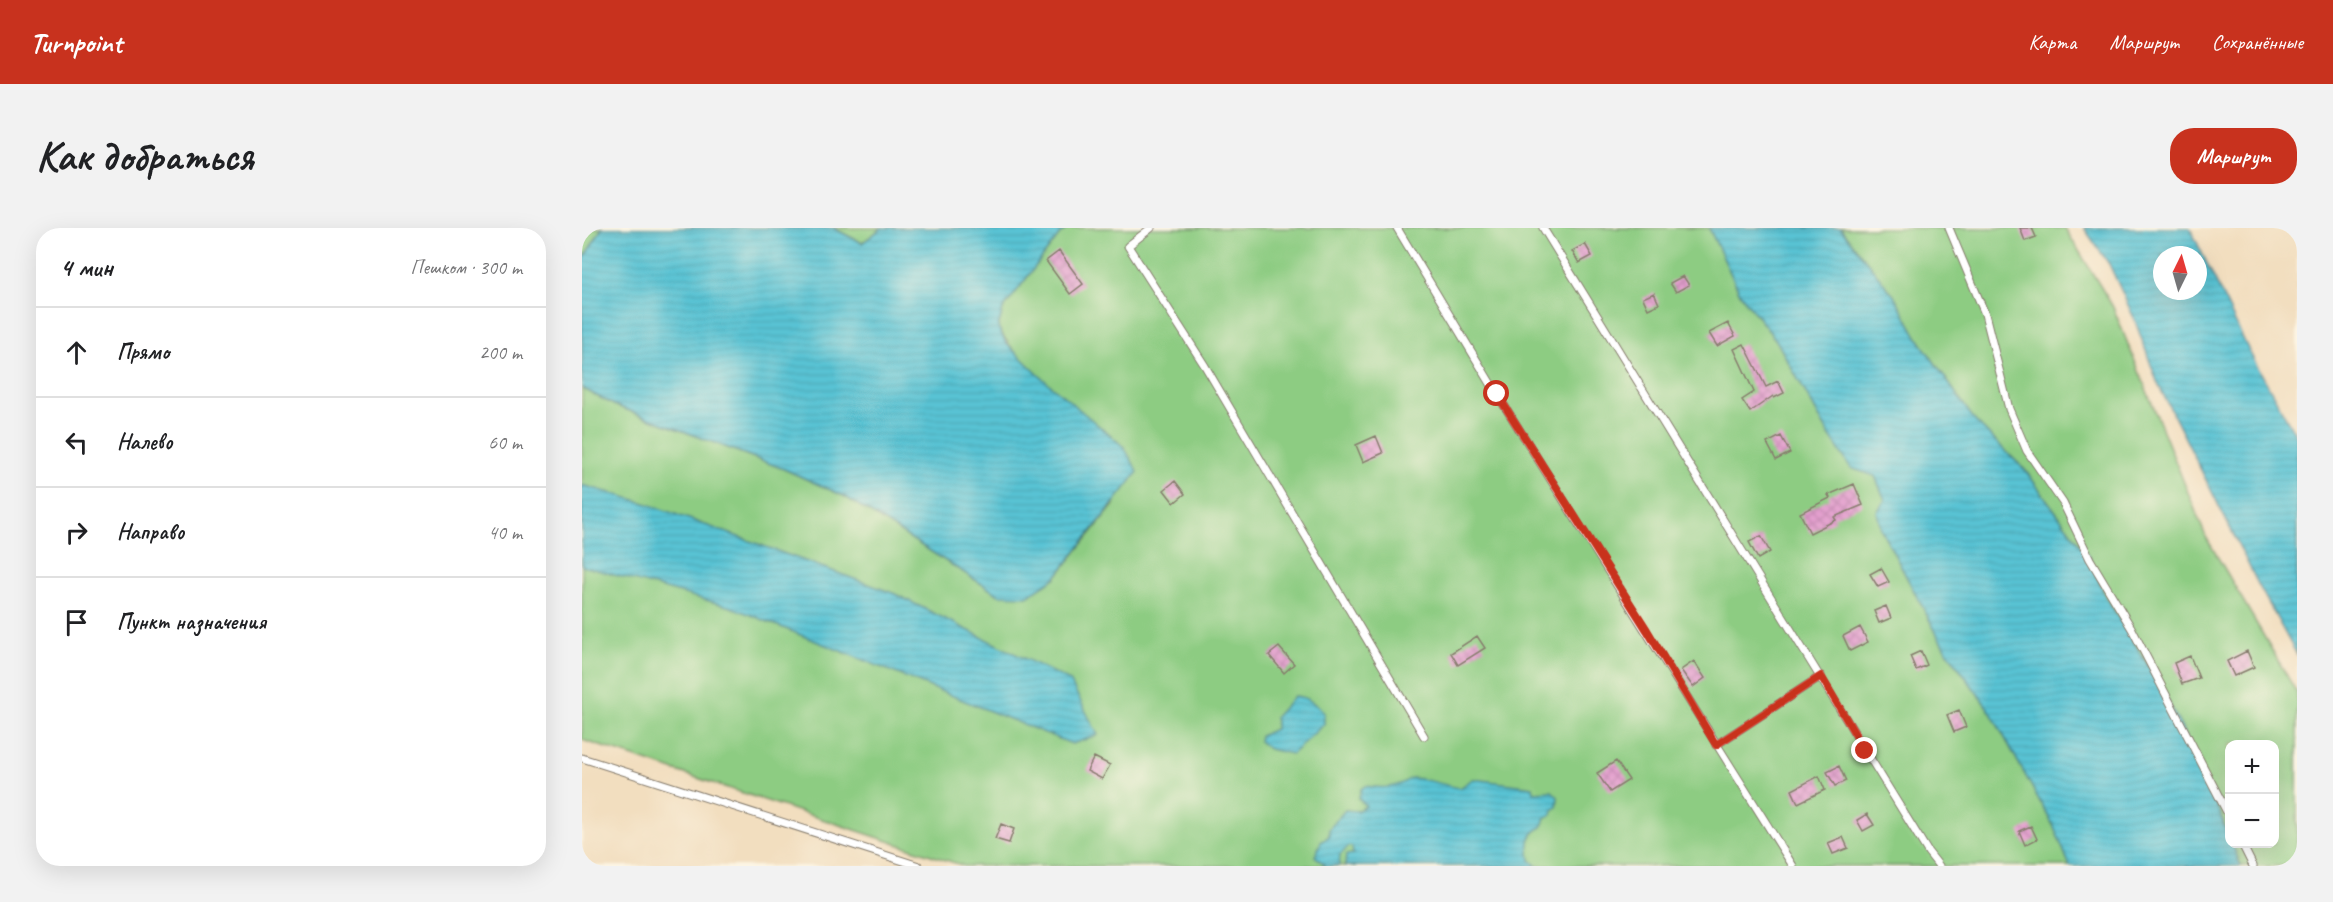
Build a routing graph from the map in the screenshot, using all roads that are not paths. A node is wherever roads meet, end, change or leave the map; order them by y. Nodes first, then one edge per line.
1 (1152, 228) edge
2 (1397, 228) edge
3 (1542, 228) edge
4 (1949, 228) edge
5 (1821, 676) junction
6 (1424, 736) dead end
7 (1716, 745) junction
8 (582, 758) edge
9 (2225, 810) edge
10 (2244, 848) edge
11 (919, 866) edge
12 (1793, 866) edge
13 (1939, 866) edge
14 (2253, 866) edge

1 - 6 lane
2 - 7 lane
3 - 5 lane
4 - 9 lane
5 - 7 lane
5 - 13 lane
7 - 12 lane
8 - 11 lane
10 - 14 lane

